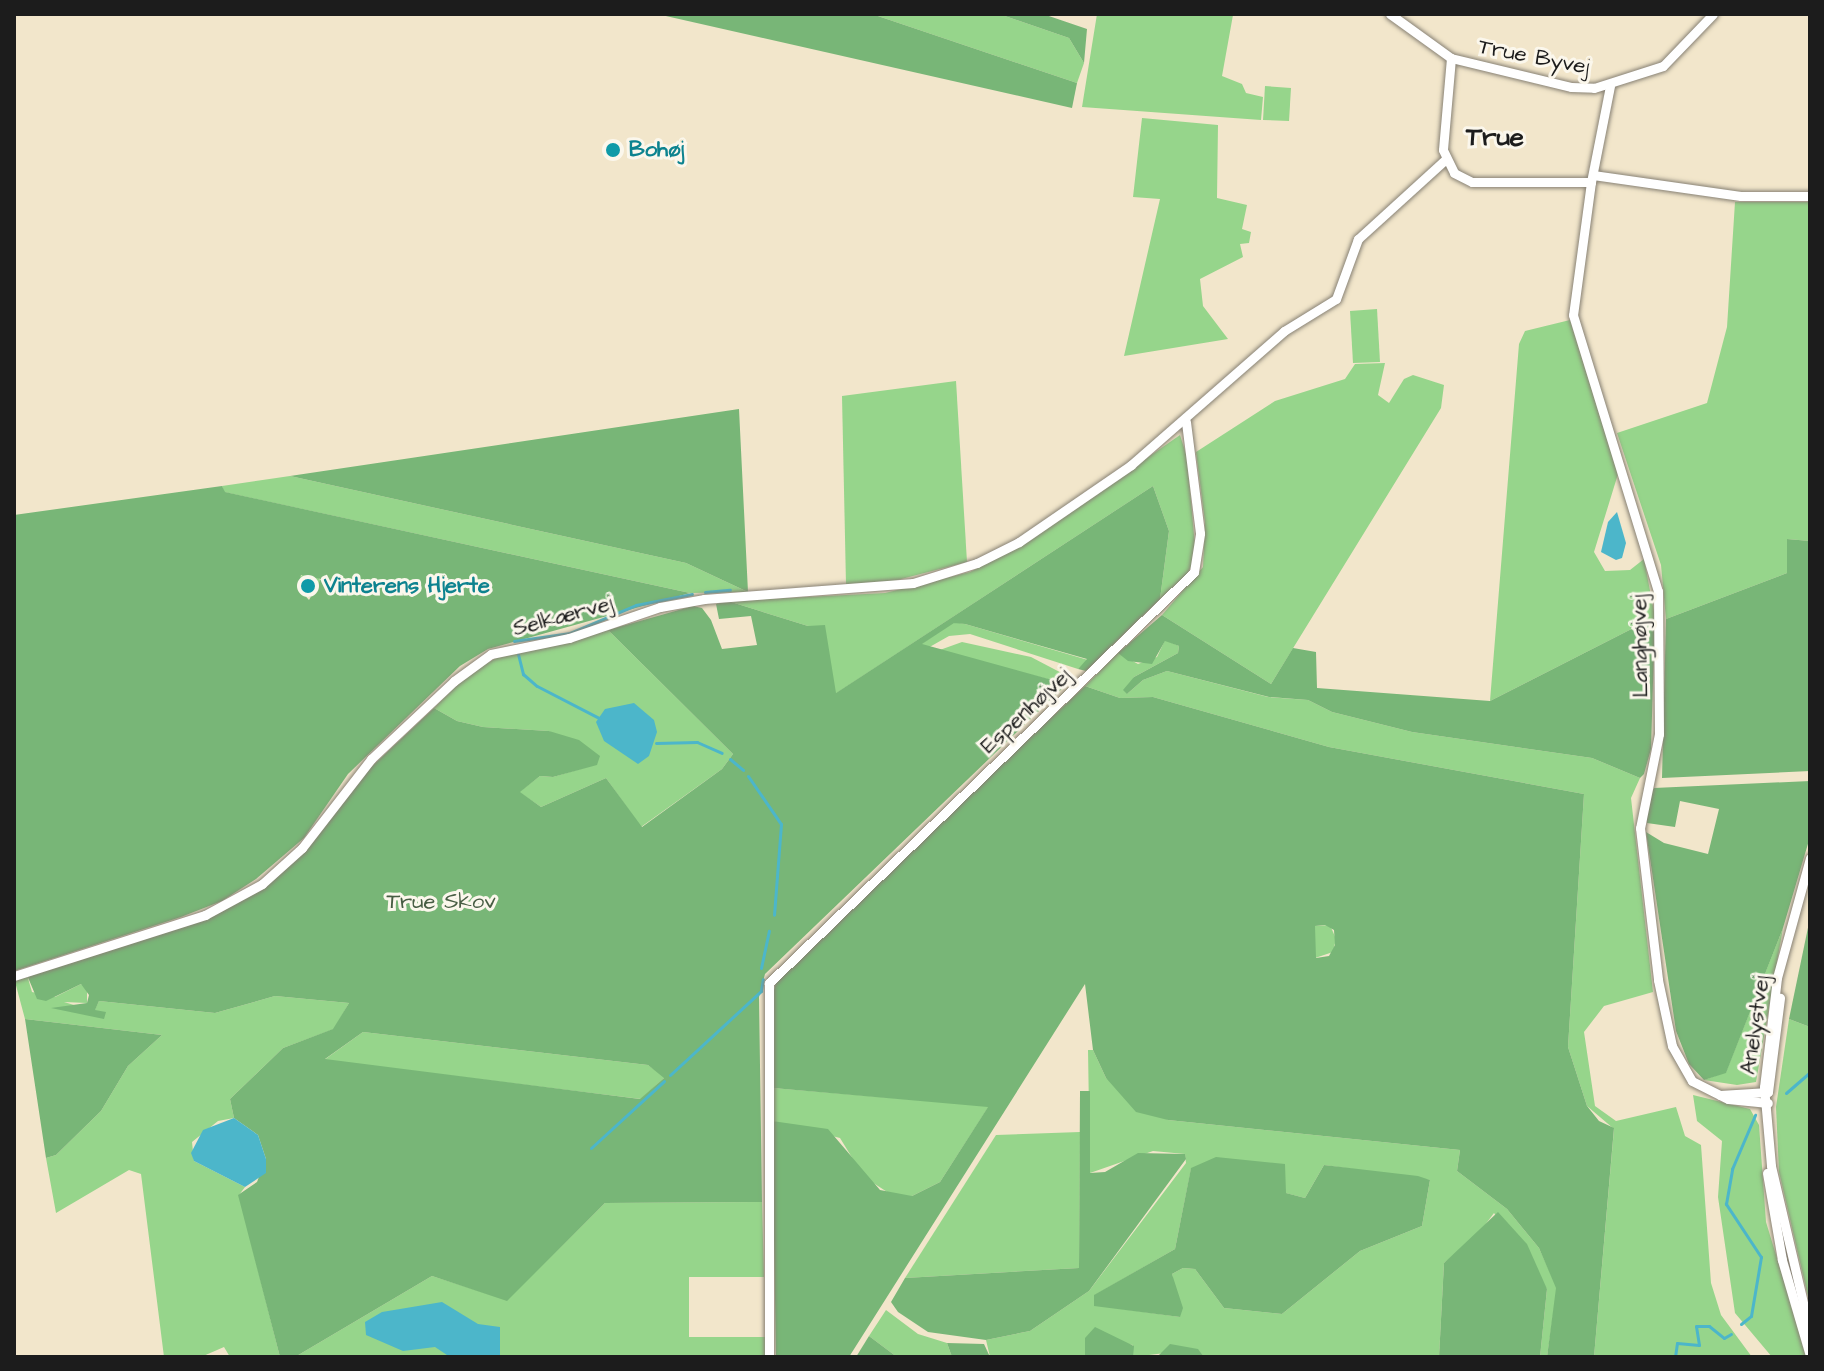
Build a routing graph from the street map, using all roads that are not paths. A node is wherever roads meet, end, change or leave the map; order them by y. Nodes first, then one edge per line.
1 (1713, 14) edge
2 (1392, 17) edge
3 (1451, 58) junction
4 (1610, 86) junction
5 (1446, 159) junction
6 (1592, 178) junction
7 (1810, 196) edge
8 (1186, 422) junction
9 (1810, 858) edge
10 (14, 976) edge
11 (1768, 1098) junction
12 (1771, 1166) junction
13 (1810, 1332) edge
14 (1810, 1356) edge
15 (769, 1357) edge

1 - 4 street, True Byvej
2 - 3 street, True Byvej
3 - 4 street, True Byvej
3 - 5 street, True Byvej
4 - 6 street, True Byvej
5 - 6 street
5 - 8 street
6 - 7 street
6 - 11 street, Langhøjvej
8 - 10 street, Selkærvej
8 - 15 street, Espenhøjvej
9 - 11 street, Anelystvej
11 - 12 street, Anelystvej
12 - 13 street, Anelystvej
12 - 14 street, Anelystvej

